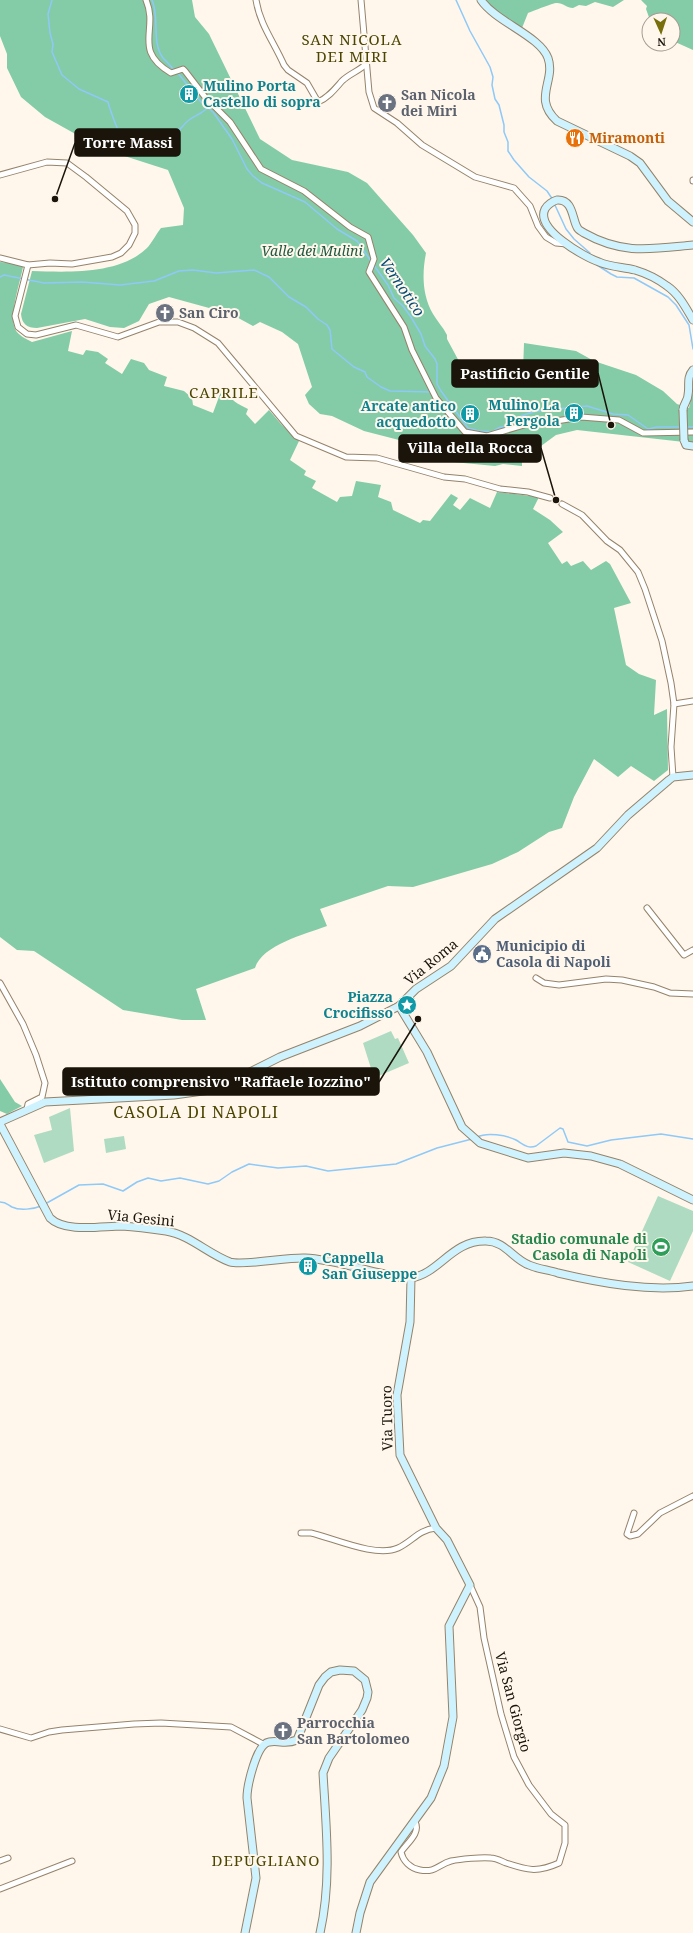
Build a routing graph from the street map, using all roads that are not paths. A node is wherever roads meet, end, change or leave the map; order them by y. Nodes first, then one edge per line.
1 (146, 0) edge
2 (256, 0) edge
3 (361, 0) edge
4 (481, 0) edge
5 (366, 64) junction
6 (0, 175) edge
7 (693, 222) edge
8 (568, 244) junction
9 (693, 245) edge
10 (0, 258) edge
11 (28, 265) junction
12 (693, 320) edge
13 (692, 371) edge
14 (693, 432) edge
15 (692, 446) edge
16 (550, 498) tunnel mouth
17 (562, 504) tunnel mouth
18 (693, 701) edge
19 (674, 704) junction
20 (693, 775) edge
21 (673, 777) junction
22 (647, 908) dead end
23 (693, 950) edge
24 (536, 978) dead end
25 (0, 984) edge
26 (693, 994) edge
27 (399, 1006) junction
28 (27, 1109) junction
29 (0, 1123) edge
30 (693, 1200) edge
31 (411, 1278) junction
32 (693, 1286) edge
33 (693, 1496) edge
34 (634, 1513) dead end
35 (436, 1528) junction
36 (301, 1533) dead end
37 (470, 1586) junction
38 (0, 1729) edge
39 (263, 1744) junction
40 (415, 1822) junction
41 (8, 1858) dead end
42 (0, 1861) edge
43 (72, 1861) dead end
44 (0, 1889) edge
45 (245, 1933) edge
46 (320, 1933) edge
47 (356, 1933) edge

1 - 14 street
2 - 5 street
3 - 5 street
4 - 7 street
5 - 8 street
6 - 11 street
8 - 9 street
8 - 12 street
10 - 11 street
11 - 16 street
13 - 15 street, bridge
17 - 19 street
18 - 19 street
19 - 21 street
20 - 21 street
21 - 27 street, Via Roma
22 - 23 street
24 - 26 street
25 - 28 street
27 - 28 street, Via Roma
27 - 30 street
28 - 29 street, Via Roma
29 - 31 street, Via Gesini
31 - 32 street
31 - 35 street, Via Tuoro
33 - 34 street
35 - 36 street
35 - 37 street, Via Tuoro
37 - 40 street
37 - 40 street, Via San Giorgio
38 - 39 street
39 - 45 street
39 - 46 street
40 - 47 street
41 - 42 street
43 - 44 street

